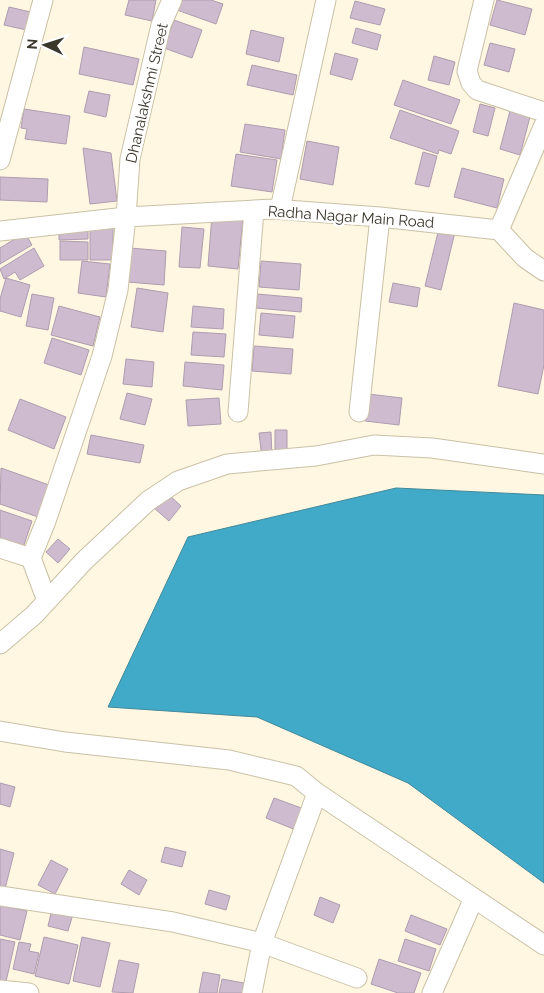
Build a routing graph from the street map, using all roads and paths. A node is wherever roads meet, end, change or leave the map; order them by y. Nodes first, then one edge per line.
1 (44, 0) edge
2 (172, 0) edge
3 (326, 0) edge
4 (484, 0) edge
5 (544, 112) edge
6 (544, 126) edge
7 (0, 160) edge
8 (280, 209) junction
9 (254, 210) junction
10 (126, 216) junction
11 (380, 217) junction
12 (499, 230) junction
13 (0, 231) edge
14 (544, 271) edge
15 (238, 412) dead end
16 (359, 412) dead end
17 (544, 464) edge
18 (0, 548) edge
19 (31, 558) junction
20 (47, 601) junction
21 (0, 644) edge
22 (0, 731) edge
23 (317, 793) junction
24 (0, 896) edge
25 (474, 898) junction
26 (262, 943) junction
27 (544, 946) edge
28 (357, 978) dead end
29 (0, 990) edge
30 (29, 993) edge
31 (252, 993) edge
32 (432, 993) edge

1 - 7 street
2 - 10 street, Dhanalakshmi Street
3 - 8 street
4 - 5 street
6 - 12 street
8 - 9 street, Radha Nagar Main Road
8 - 11 street, Radha Nagar Main Road
9 - 10 street, Radha Nagar Main Road
9 - 15 street
10 - 13 street, Radha Nagar Main Road
10 - 19 street, Dhanalakshmi Street
11 - 12 street, Radha Nagar Main Road
11 - 16 street
12 - 14 street
17 - 20 street
18 - 19 street
19 - 20 street
20 - 21 street
22 - 23 street
23 - 25 street
23 - 26 street
24 - 26 street
25 - 27 street
25 - 32 street
26 - 28 street
26 - 31 street
29 - 30 street

